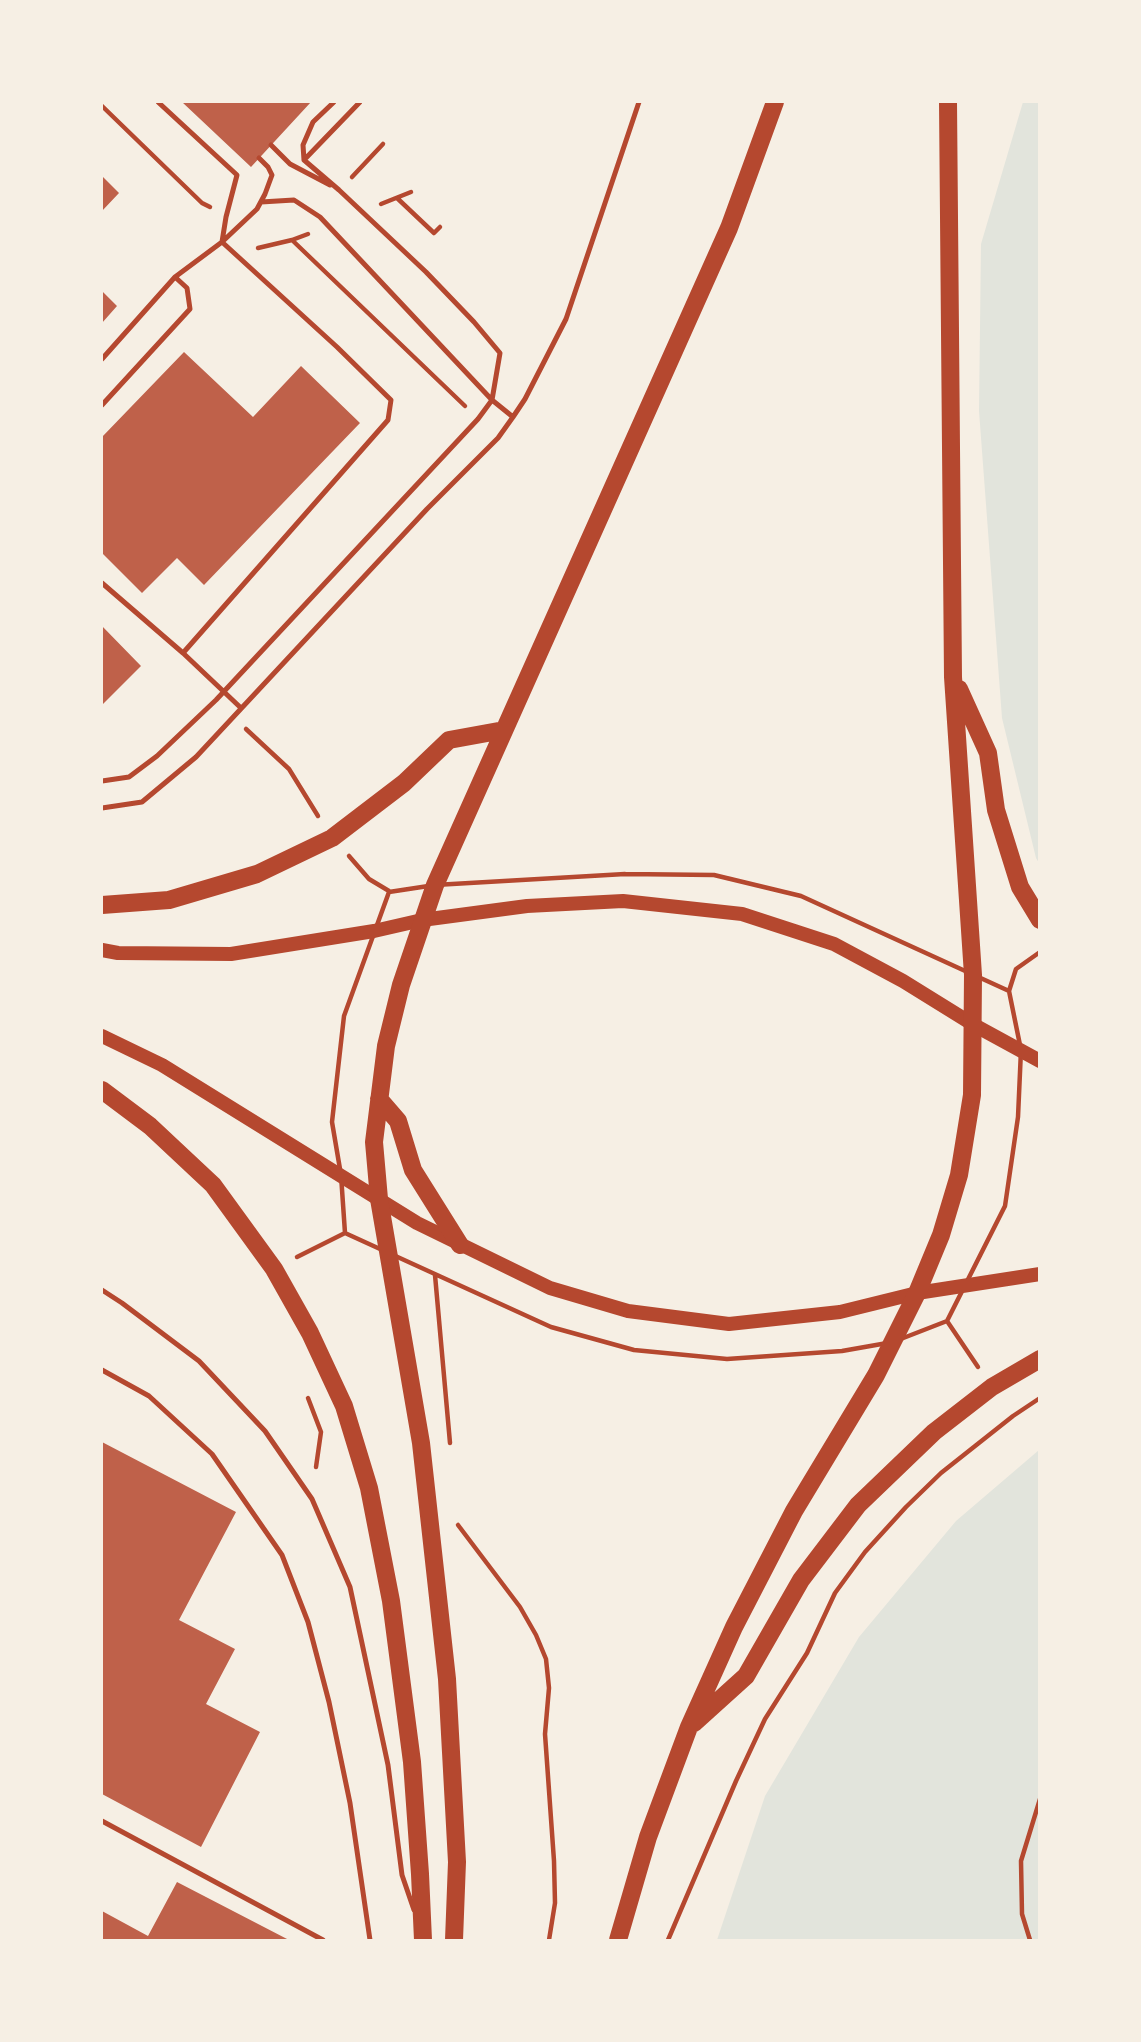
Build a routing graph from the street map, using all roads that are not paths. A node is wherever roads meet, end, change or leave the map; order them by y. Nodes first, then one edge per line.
1 (158, 102) edge
2 (334, 102) edge
3 (360, 102) edge
4 (639, 102) edge
5 (775, 102) edge
6 (948, 102) edge
7 (271, 145) dead end
8 (259, 158) dead end
9 (304, 160) junction
10 (339, 190) junction
11 (261, 202) junction
12 (222, 242) junction
13 (175, 277) junction
14 (102, 359) edge
15 (492, 400) junction
16 (102, 405) edge
17 (513, 417) junction
18 (102, 583) edge
19 (183, 653) junction
20 (953, 677) junction
21 (224, 692) junction
22 (241, 708) junction
23 (504, 730) junction
24 (102, 781) edge
25 (102, 808) edge
26 (102, 905) edge
27 (422, 920) junction
28 (1040, 920) edge
29 (102, 950) edge
30 (974, 1025) junction
31 (102, 1035) edge
32 (1040, 1061) edge
33 (102, 1090) edge
34 (379, 1099) junction
35 (379, 1199) junction
36 (460, 1245) junction
37 (1040, 1273) edge
38 (102, 1290) edge
39 (917, 1293) junction
40 (1040, 1359) edge
41 (102, 1370) edge
42 (689, 1727) junction
43 (102, 1821) edge
44 (423, 1939) edge
45 (323, 1941) edge
46 (370, 1941) edge
47 (454, 1941) edge
48 (618, 1941) edge

1 - 12 lane
2 - 9 lane
3 - 9 lane
4 - 17 lane
5 - 23 main road
6 - 20 main road
7 - 10 lane
8 - 11 lane
9 - 10 lane
10 - 15 lane
11 - 12 lane
11 - 15 lane
12 - 13 lane
12 - 19 lane
13 - 14 lane
13 - 16 lane
15 - 17 lane
15 - 21 lane
17 - 22 lane
18 - 19 lane
19 - 21 lane
20 - 28 main road
20 - 30 main road
21 - 22 lane
21 - 24 lane
22 - 25 lane
23 - 26 main road
23 - 27 main road
27 - 29 main road
27 - 30 main road
27 - 34 main road
30 - 32 main road
30 - 39 main road
31 - 35 main road
33 - 44 main road
34 - 35 main road
34 - 36 main road
35 - 36 main road
35 - 47 main road
36 - 39 main road
37 - 39 main road
38 - 44 lane
39 - 42 main road
40 - 42 main road
41 - 46 lane
42 - 48 main road
43 - 45 lane

